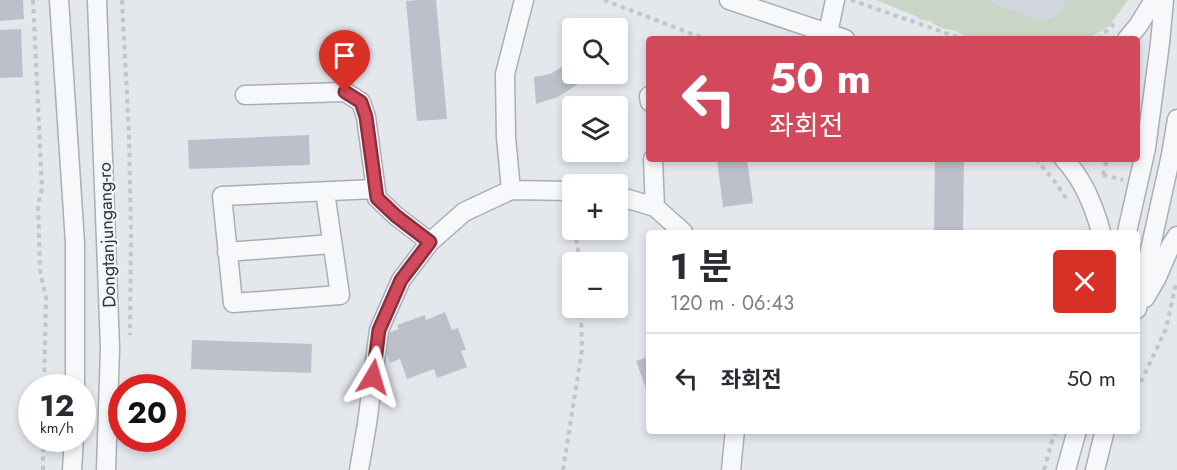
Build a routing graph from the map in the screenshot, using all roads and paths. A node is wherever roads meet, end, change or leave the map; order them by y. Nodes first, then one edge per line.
1 (33, 0) edge
2 (58, 0) edge
3 (97, 0) edge
4 (122, 0) edge
5 (524, 0) edge
6 (604, 0) edge
7 (729, 0) edge
8 (835, 0) edge
9 (851, 0) edge
10 (1154, 0) edge
11 (1164, 0) edge
12 (697, 36) edge
13 (836, 36) edge
14 (954, 36) edge
15 (1130, 36) edge
16 (245, 95) dead end
17 (1176, 130) edge
18 (1142, 137) edge
19 (1174, 156) edge
20 (653, 162) edge
21 (1038, 162) edge
22 (1067, 162) edge
23 (1106, 162) edge
24 (1138, 162) edge
25 (1103, 175) dead end
26 (375, 189) junction
27 (511, 190) junction
28 (562, 191) edge
29 (325, 192) junction
30 (628, 199) edge
31 (655, 207) junction
32 (1072, 208) dead end
33 (681, 230) edge
34 (1100, 230) edge
35 (1127, 230) edge
36 (1177, 236) edge
37 (430, 242) junction
38 (332, 244) junction
39 (227, 252) junction
40 (1177, 276) edge
41 (1140, 298) edge
42 (1140, 306) edge
43 (581, 318) edge
44 (129, 339) dead end
45 (44, 374) edge
46 (75, 374) edge
47 (1140, 384) edge
48 (735, 434) edge
49 (1054, 434) edge
50 (1076, 434) edge
51 (1104, 434) edge
52 (44, 452) edge
53 (73, 452) edge
54 (43, 470) edge
55 (72, 470) edge
56 (106, 470) edge
57 (360, 470) edge
58 (563, 470) edge
59 (731, 470) edge
60 (1044, 470) edge
61 (1066, 470) edge
62 (1095, 470) edge

1 - 45 path
2 - 46 street, Dongtanjungang-ro
3 - 56 street, Dongtanjungang-ro
4 - 44 path
5 - 27 street
6 - 12 path
7 - 13 street
8 - 13 street
9 - 14 path
10 - 15 street
11 - 18 street
16 - 26 street
17 - 18 street
17 - 19 street
18 - 19 street
19 - 41 street
20 - 31 street
21 - 32 path
22 - 34 street
23 - 25 path
24 - 35 street
26 - 29 street
26 - 37 street
27 - 28 street
27 - 37 street
29 - 38 street
29 - 39 street
30 - 31 street
31 - 33 street
36 - 42 street
37 - 57 street
38 - 39 street
38 - 39 street
40 - 47 path
43 - 58 path
48 - 59 street
49 - 60 path
50 - 61 street
51 - 62 street
52 - 54 path
53 - 55 street

